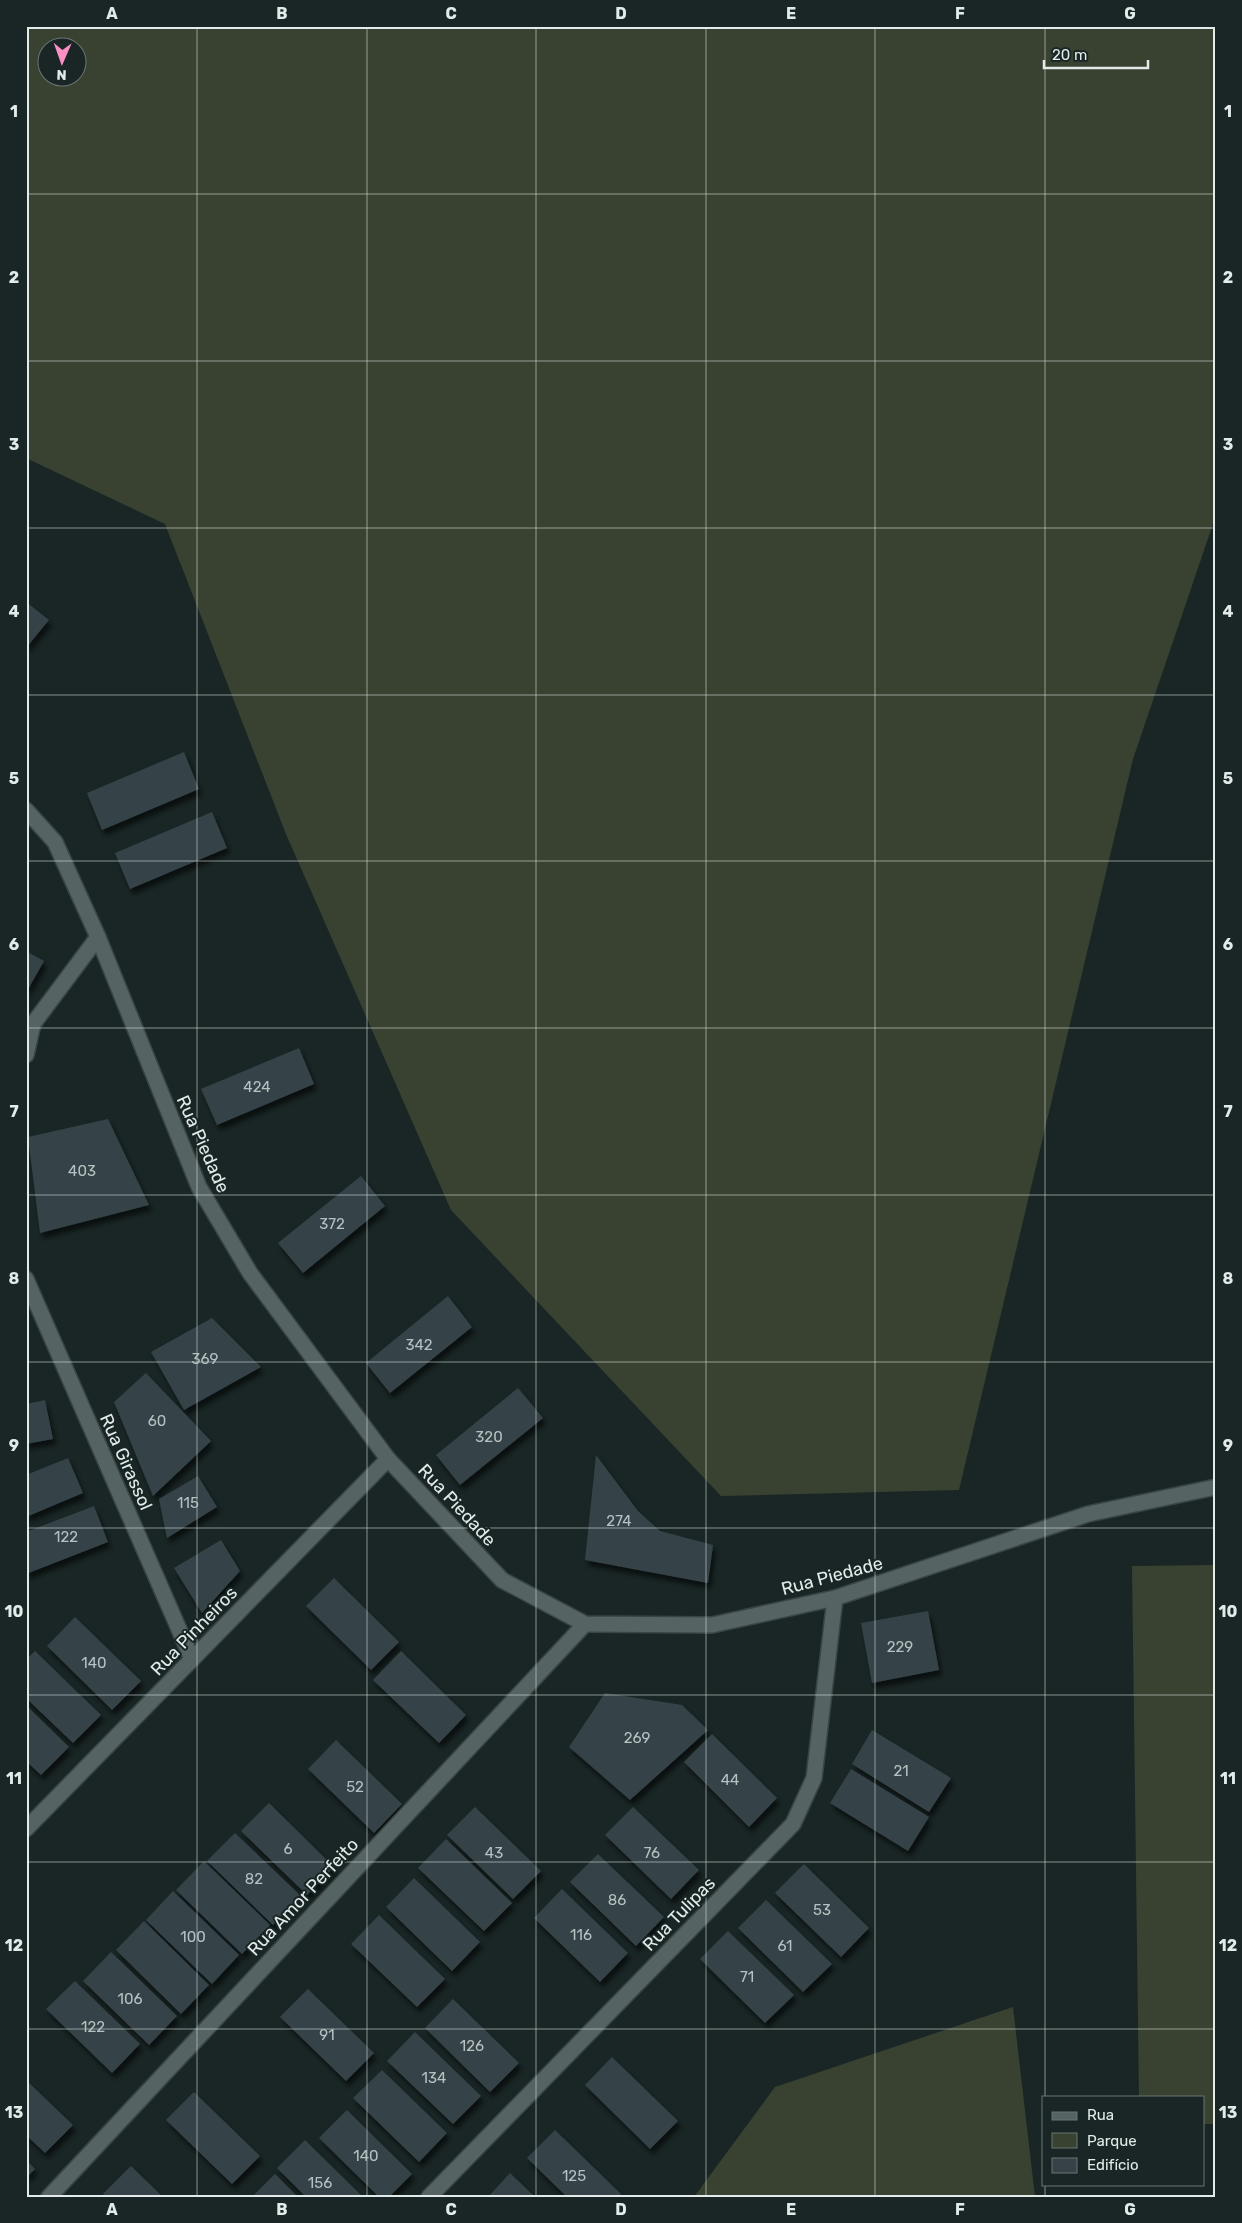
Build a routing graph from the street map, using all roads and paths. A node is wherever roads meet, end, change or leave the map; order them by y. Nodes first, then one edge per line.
1 (26, 810) edge
2 (98, 936) junction
3 (26, 1055) edge
4 (26, 1279) edge
5 (388, 1459) junction
6 (1216, 1487) edge
7 (835, 1598) junction
8 (585, 1624) junction
9 (192, 1659) junction
10 (26, 1829) edge
11 (49, 2197) edge
12 (429, 2197) edge

1 - 2 street, Rua Piedade
2 - 3 street
2 - 5 street, Rua Piedade
4 - 9 street, Rua Girassol
5 - 8 street, Rua Piedade
5 - 9 street, Rua Pinheiros
6 - 7 street, Rua Piedade
7 - 8 street, Rua Piedade
7 - 12 street, Rua Tulipas
8 - 11 street, Rua Amor Perfeito
9 - 10 street, Rua Pinheiros

